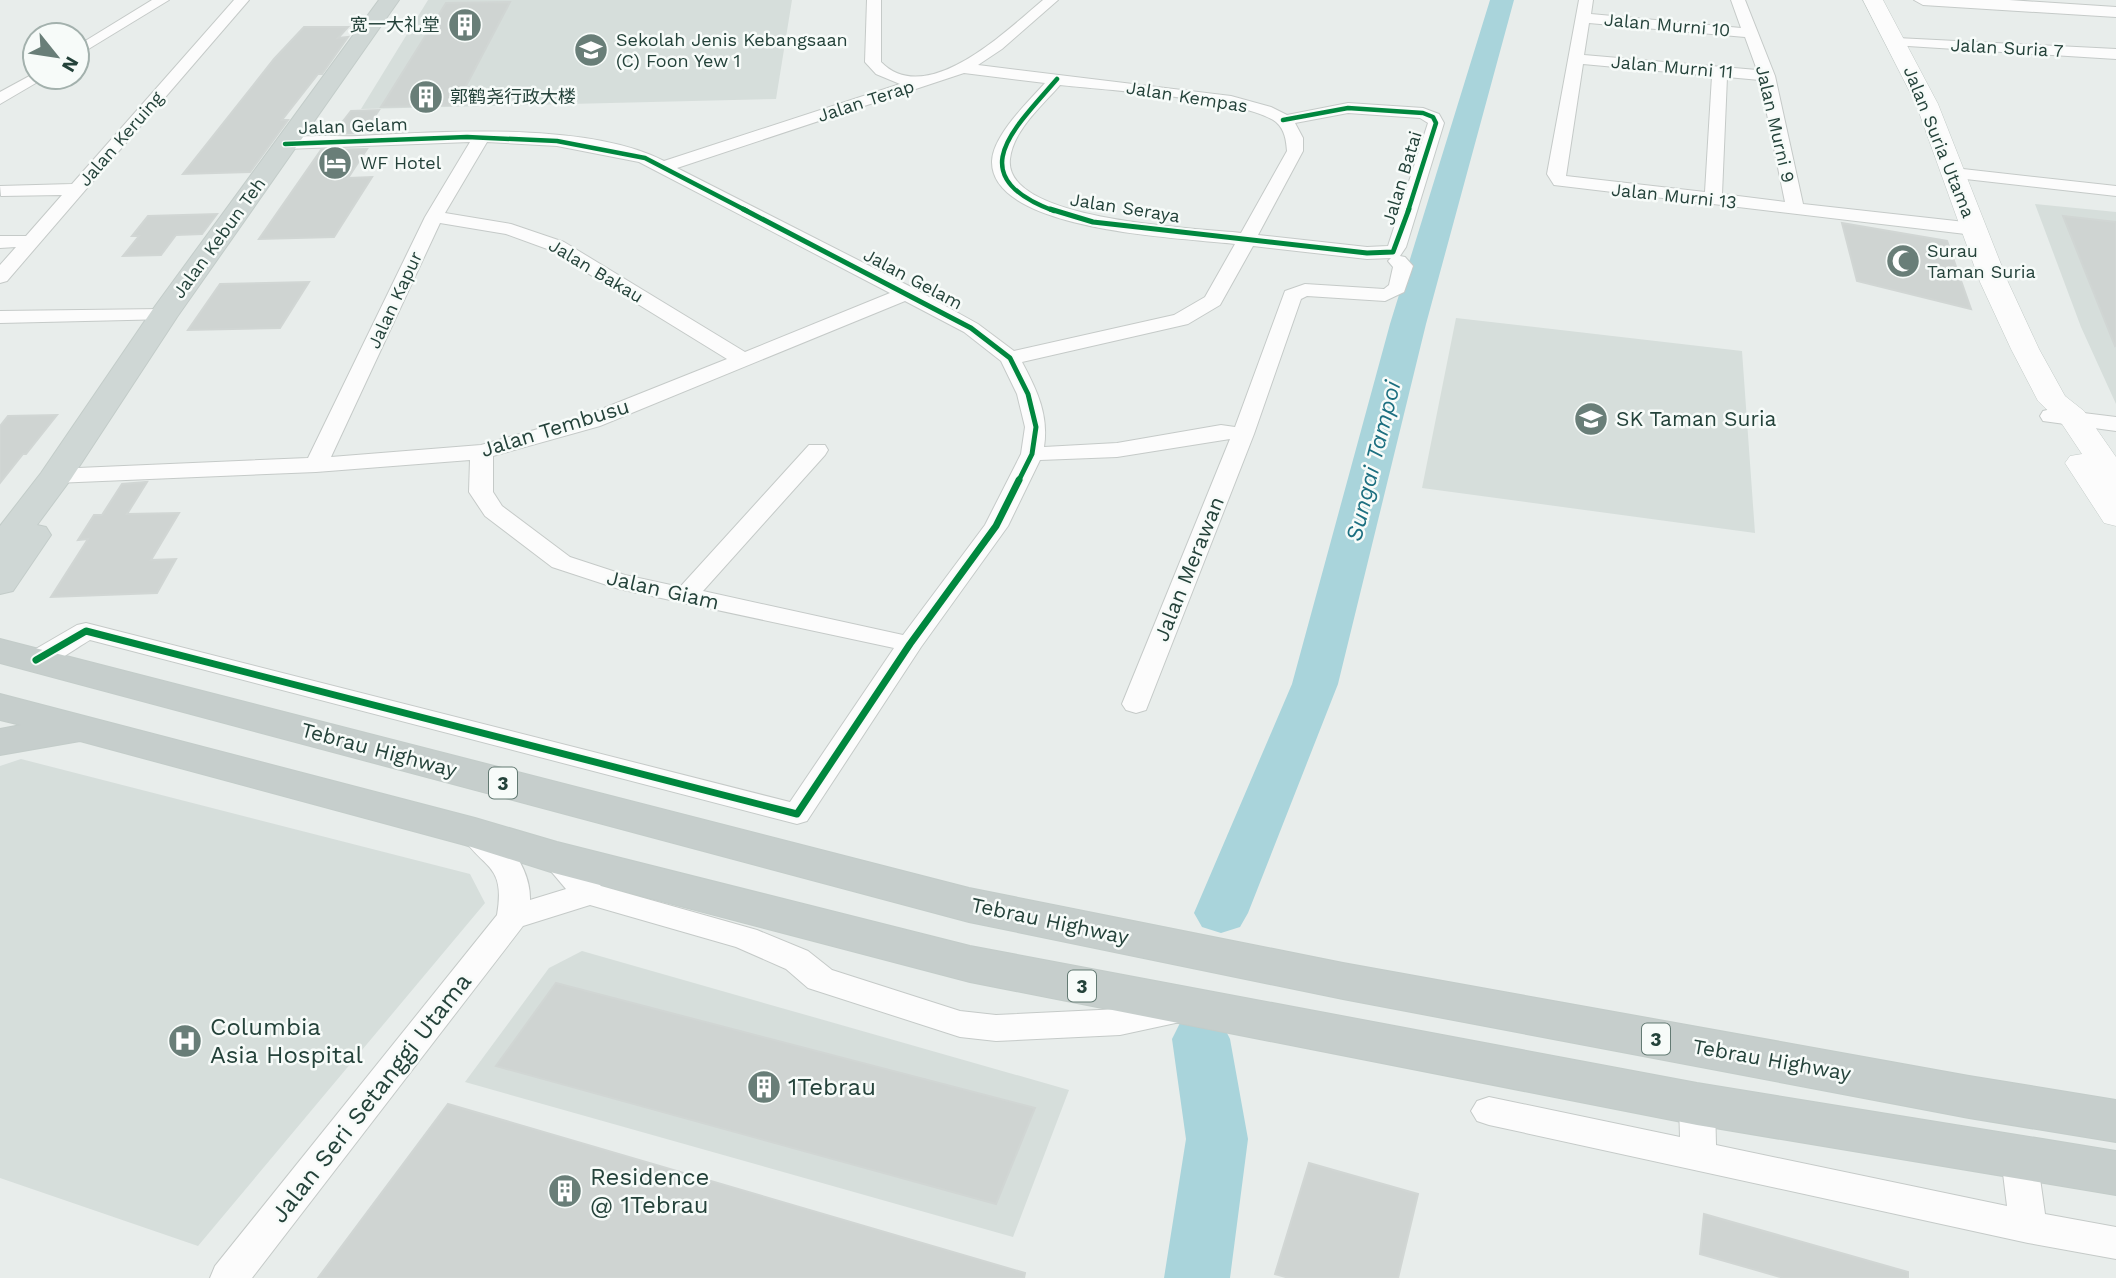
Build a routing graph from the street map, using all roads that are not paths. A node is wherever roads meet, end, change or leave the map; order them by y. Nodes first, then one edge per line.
1 (162, 0) edge
2 (242, 0) edge
3 (389, 0) edge
4 (874, 0) edge
5 (1051, 0) edge
6 (1586, 0) edge
7 (1738, 0) edge
8 (1873, 0) edge
9 (1923, 0) edge
10 (2000, 2) edge
11 (2116, 12) edge
12 (1583, 18) junction
13 (1751, 33) junction
14 (1898, 41) junction
15 (91, 43) edge
16 (2116, 54) edge
17 (1576, 59) junction
18 (963, 68) junction
19 (1720, 71) junction
20 (1767, 76) junction
21 (1057, 79) junction
22 (919, 84) junction
23 (21, 86) edge
24 (0, 99) edge
25 (1283, 120) junction
26 (481, 138) junction
27 (285, 144) junction
28 (663, 167) junction
29 (1954, 173) junction
30 (78, 189) junction
31 (1, 191) edge
32 (2116, 191) edge
33 (1713, 200) junction
34 (1795, 209) junction
35 (434, 218) junction
36 (1974, 229) junction
37 (32, 241) junction
38 (1245, 241) junction
39 (0, 242) edge
40 (1398, 261) dead end
41 (0, 277) edge
42 (908, 293) junction
43 (163, 316) junction
44 (0, 317) edge
45 (1010, 358) junction
46 (745, 361) junction
47 (2059, 412) junction
48 (2116, 424) edge
49 (1243, 434) junction
50 (817, 450) dead end
51 (482, 452) junction
52 (1032, 454) junction
53 (316, 465) junction
54 (55, 478) junction
55 (2116, 480) edge
56 (2116, 516) edge
57 (0, 551) edge
58 (0, 583) edge
59 (685, 596) junction
60 (911, 644) junction
61 (8, 660) edge
62 (1136, 704) dead end
63 (0, 707) edge
64 (85, 730) junction
65 (0, 742) edge
66 (250, 774) junction
67 (474, 833) junction
68 (554, 857) junction
69 (590, 894) junction
70 (513, 918) junction
71 (1194, 1008) junction
72 (1697, 1104) junction
73 (1489, 1111) dead end
74 (2116, 1121) edge
75 (1698, 1156) junction
76 (2019, 1157) junction
77 (2116, 1173) edge
78 (2028, 1227) junction
79 (2116, 1243) edge
80 (229, 1278) edge

1 - 15 street
2 - 30 street, Jalan Keruing
3 - 27 main road, Jalan Kebun Teh
4 - 22 street
5 - 18 street, Jalan Terap
6 - 12 street, Jalan Murni 13
7 - 13 street, Jalan Murni 9
8 - 14 main road, Jalan Suria Utama
9 - 10 street
10 - 11 street
12 - 13 street, Jalan Murni 10
12 - 17 street, Jalan Murni 13
13 - 20 street, Jalan Murni 9
14 - 16 street, Jalan Suria 7
14 - 29 main road, Jalan Suria Utama
17 - 19 street, Jalan Murni 11
17 - 33 street, Jalan Murni 13
18 - 21 street, Jalan Kempas
18 - 22 street, Jalan Terap
19 - 20 street, Jalan Murni 11
19 - 33 street
20 - 34 street, Jalan Murni 9
21 - 25 street, Jalan Kempas
21 - 38 street, Jalan Seraya
22 - 28 street, Jalan Terap
23 - 24 street
25 - 38 street
25 - 38 street, Jalan Batai
26 - 27 street, Jalan Gelam
26 - 28 street, Jalan Gelam
26 - 35 street, Jalan Kapur
27 - 43 main road, Jalan Kebun Teh
28 - 42 street, Jalan Gelam
29 - 32 street
29 - 36 main road, Jalan Suria Utama
30 - 31 street
30 - 37 street, Jalan Keruing
33 - 34 street, Jalan Murni 13
34 - 36 street, Jalan Murni 13
35 - 46 street, Jalan Bakau
35 - 53 street, Jalan Kapur
36 - 47 main road, Jalan Suria Utama
37 - 39 street
37 - 41 street, Jalan Keruing
38 - 45 street
40 - 49 street, Jalan Merawan
42 - 45 street, Jalan Gelam
42 - 46 street, Jalan Tembusu
43 - 44 street
43 - 54 main road, Jalan Kebun Teh
45 - 52 street, Jalan Gelam
46 - 51 street, Jalan Tembusu
47 - 48 street
47 - 55 main road, Jalan Suria Utama
47 - 56 main road, Jalan Suria Utama
49 - 52 street
49 - 62 street, Jalan Merawan
50 - 59 street
51 - 53 street, Jalan Tembusu
51 - 59 street, Jalan Giam
52 - 60 street, Jalan Gelam
53 - 54 street, Jalan Tembusu
54 - 57 main road, Jalan Kebun Teh
54 - 58 main road, Jalan Kebun Teh
59 - 60 street, Jalan Giam
60 - 61 street, Jalan Gelam
61 - 66 highway
61 - 74 highway, Tebrau Highway / 3
63 - 64 highway, 3
64 - 65 highway
64 - 66 highway, 3
66 - 67 highway, 3
67 - 68 highway, 3
67 - 70 street
68 - 69 street
68 - 71 highway, 3
69 - 70 street
69 - 71 street
70 - 80 street, Jalan Seri Setanggi Utama
71 - 72 highway, 3
72 - 75 street
72 - 76 highway, 3
73 - 75 street
75 - 78 street
76 - 77 highway, 3
76 - 78 street
78 - 79 street

